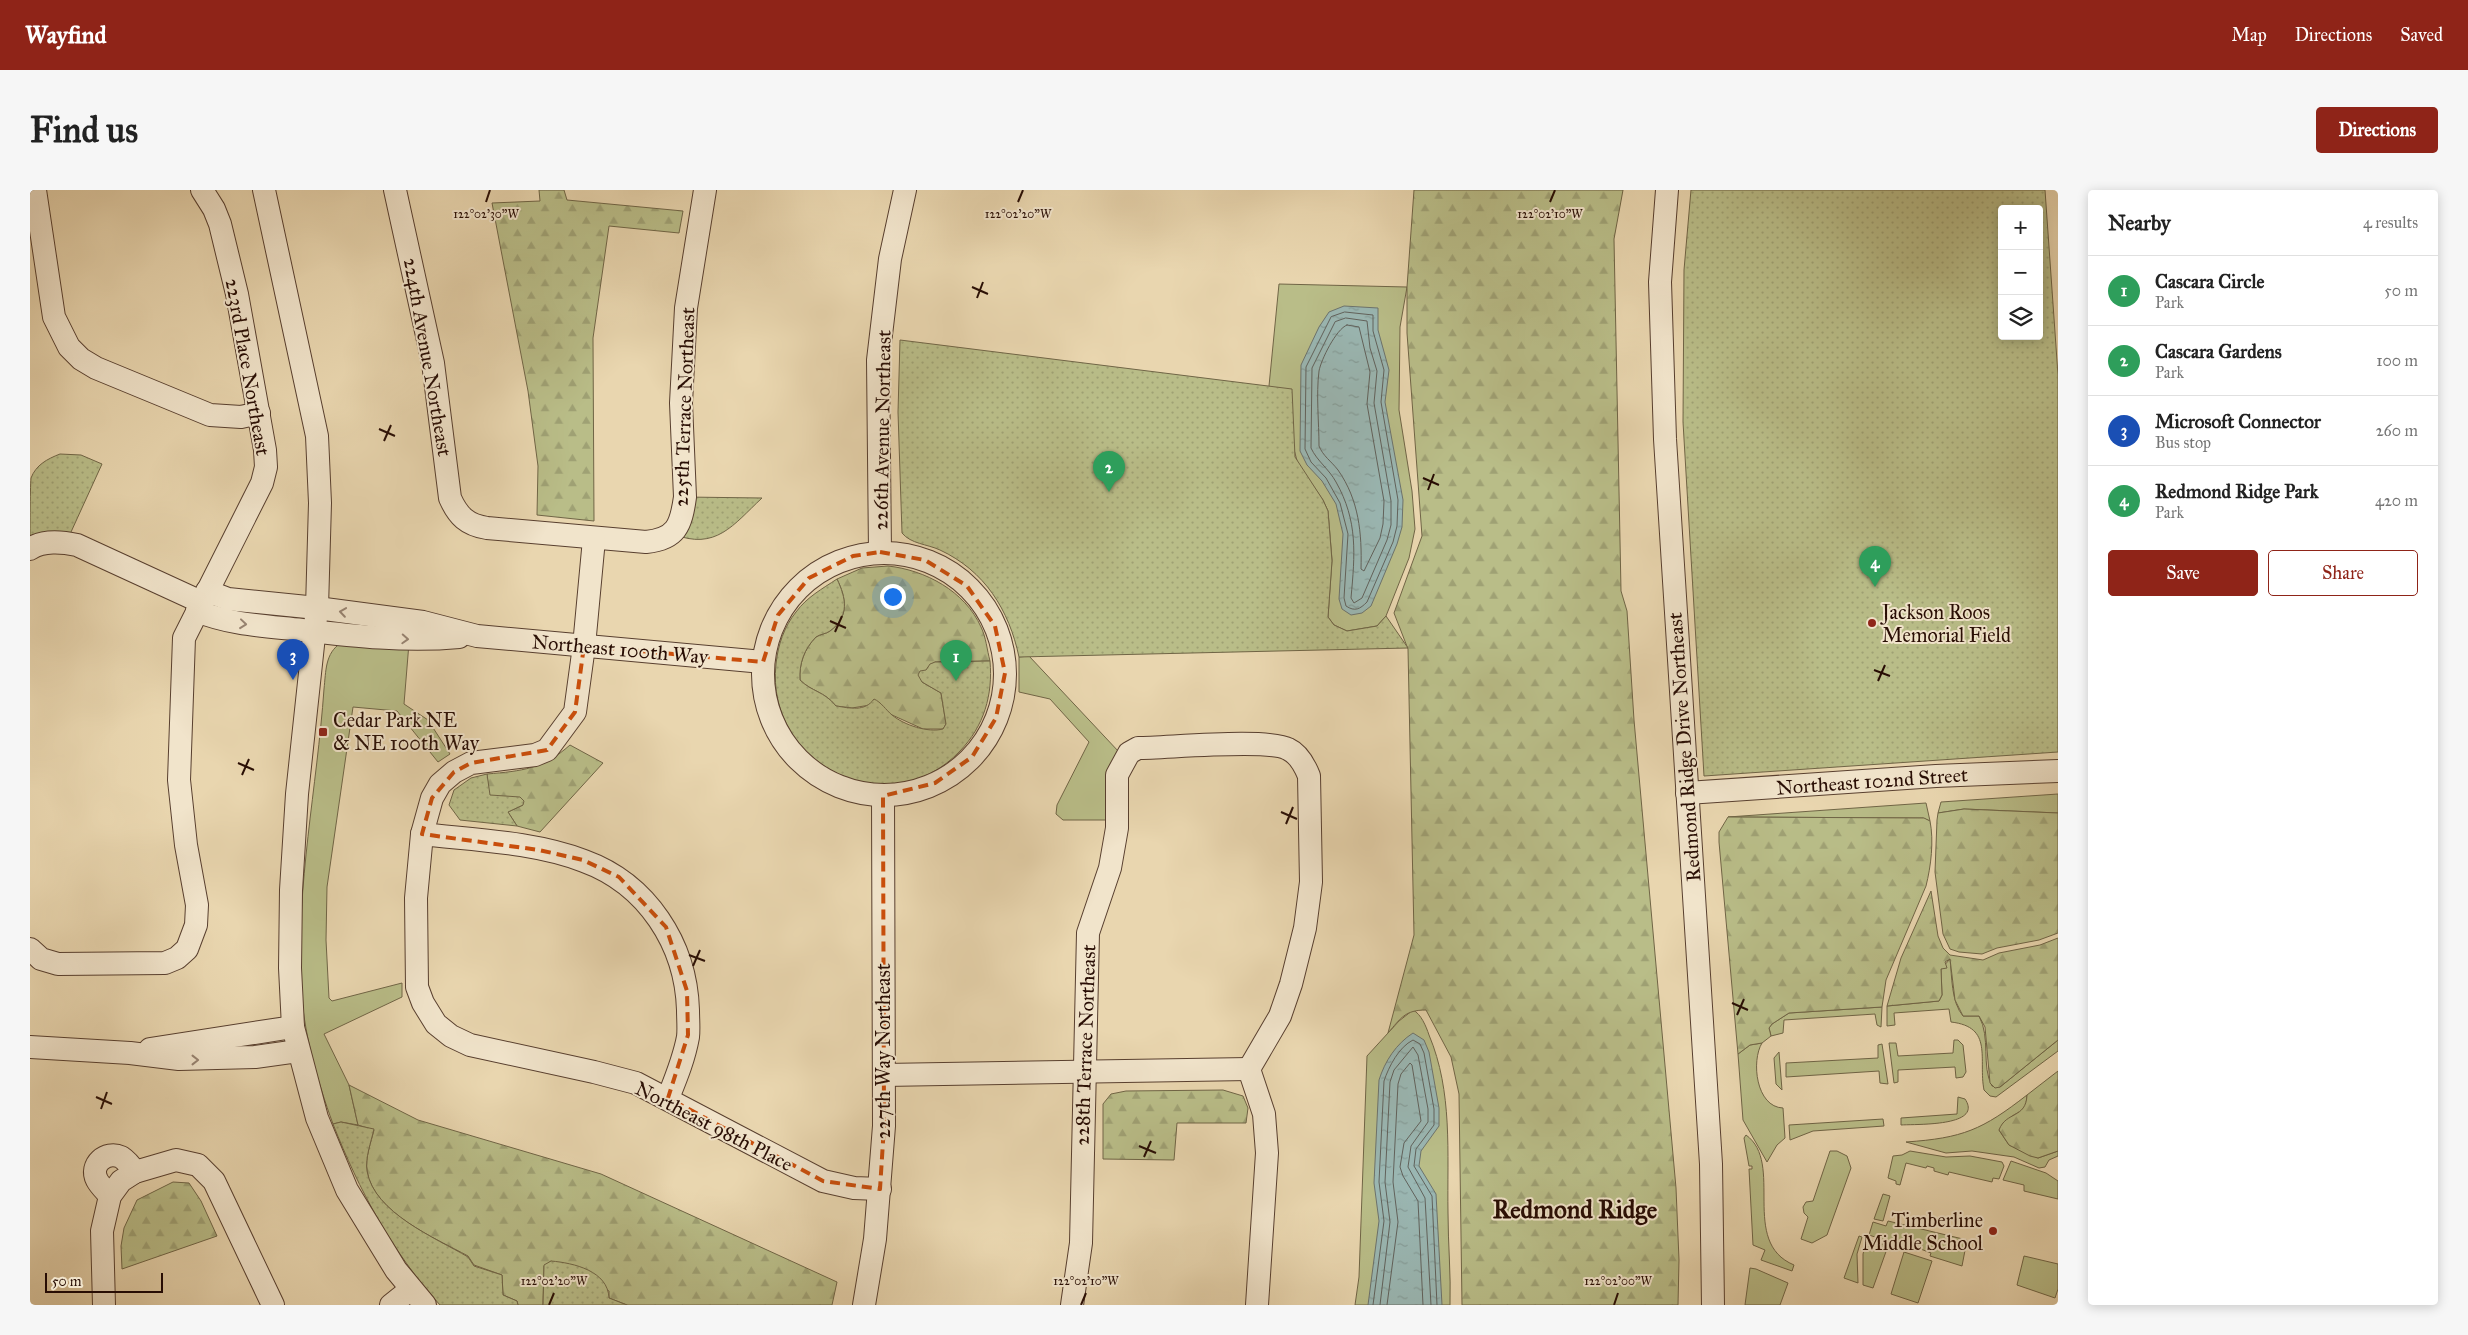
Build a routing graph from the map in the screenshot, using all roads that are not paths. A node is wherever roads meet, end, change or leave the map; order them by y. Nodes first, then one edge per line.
1 (35, 190) edge
2 (202, 190) edge
3 (264, 190) edge
4 (395, 190) edge
5 (705, 190) edge
6 (906, 190) edge
7 (1667, 190) edge
8 (259, 412) junction
9 (594, 538) junction
10 (32, 544) edge
11 (880, 552) junction
12 (202, 601) junction
13 (317, 608) junction
14 (315, 632) junction
15 (477, 636) junction
16 (584, 646) junction
17 (763, 662) junction
18 (2058, 771) edge
19 (1687, 793) junction
20 (883, 795) junction
21 (422, 834) junction
22 (30, 949) edge
23 (293, 1027) junction
24 (30, 1047) edge
25 (298, 1052) junction
26 (130, 1053) junction
27 (1249, 1069) junction
28 (1084, 1074) junction
29 (884, 1075) junction
30 (668, 1098) junction
31 (135, 1172) junction
32 (880, 1189) junction
33 (110, 1196) junction
34 (418, 1297) edge
35 (104, 1305) edge
36 (272, 1305) edge
37 (391, 1305) edge
38 (864, 1305) edge
39 (1072, 1305) edge
40 (1257, 1305) edge
41 (1713, 1305) edge

1 - 8 street
2 - 8 street, 223rd Place Northeast
3 - 13 street
4 - 9 street, 224th Avenue Northeast
5 - 9 street, 225th Terrace Northeast
6 - 11 street, 226th Avenue Northeast
7 - 19 street, Redmond Ridge Drive Northeast
8 - 12 street, 223rd Place Northeast
9 - 16 street
10 - 12 street, Northeast 100th Way
11 - 17 street
11 - 20 street
12 - 13 street, Northeast 100th Way
12 -> 14 street, Northeast 100th Way
12 - 22 street, 223rd Place Northeast
13 - 14 street
15 -> 13 street, Northeast 100th Way
14 -> 15 street, Northeast 100th Way
14 - 23 street
15 - 16 street, Northeast 100th Way
16 - 17 street, Northeast 100th Way
16 - 21 street
17 - 20 street
18 - 19 street, Northeast 102nd Street
19 - 41 street, Redmond Ridge Drive Northeast
20 - 29 street, 227th Way Northeast
21 - 30 street, Northeast 98th Place
21 - 30 street
23 - 25 street
23 - 26 street
24 - 26 street
26 -> 25 street
25 - 34 street
27 - 28 street
27 - 28 street, 228th Terrace Northeast
27 - 40 street
28 - 29 street
28 - 39 street, 228th Terrace Northeast
29 - 32 street, 227th Way Northeast
30 - 32 street, Northeast 98th Place
31 - 33 street
31 - 33 street
31 - 36 street
32 - 38 street, 227th Way Northeast
33 - 35 street
34 - 37 street

